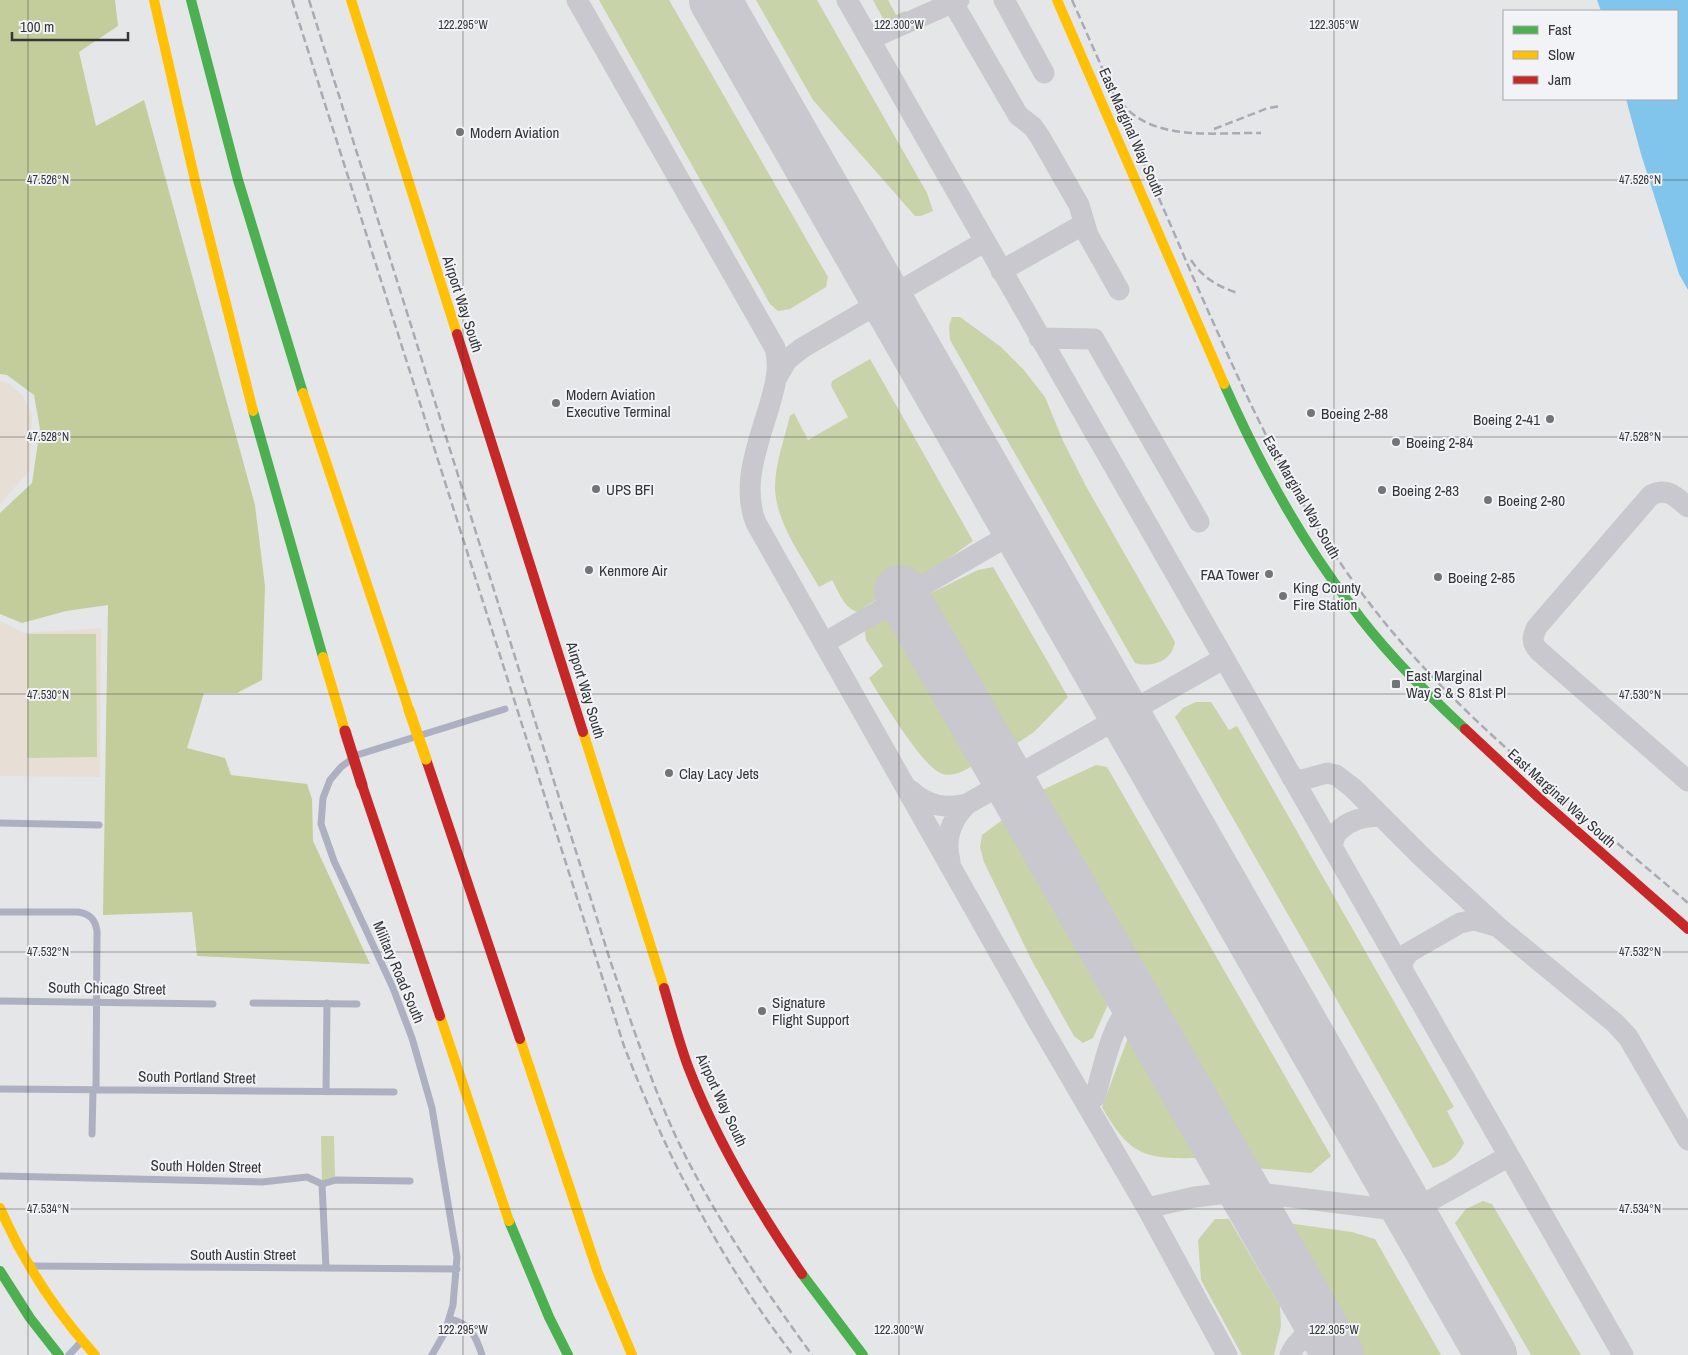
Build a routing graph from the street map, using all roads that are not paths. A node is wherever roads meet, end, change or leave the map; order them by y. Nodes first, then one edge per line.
1 (154, 0) edge
2 (191, 0) edge
3 (352, 0) edge
4 (1057, 0) edge
5 (505, 709) dead end
6 (0, 823) edge
7 (99, 825) dead end
8 (0, 912) edge
9 (1688, 929) edge
10 (0, 1001) edge
11 (97, 1002) junction
12 (253, 1003) dead end
13 (328, 1003) junction
14 (213, 1004) dead end
15 (357, 1004) dead end
16 (0, 1089) edge
17 (95, 1090) junction
18 (326, 1092) junction
19 (394, 1092) dead end
20 (92, 1134) dead end
21 (0, 1176) edge
22 (410, 1181) dead end
23 (322, 1184) junction
24 (0, 1208) edge
25 (30, 1266) junction
26 (326, 1268) junction
27 (457, 1269) junction
28 (0, 1271) edge
29 (450, 1319) junction
30 (82, 1341) junction
31 (59, 1355) edge
32 (69, 1355) edge
33 (95, 1355) edge
34 (432, 1355) edge
35 (482, 1355) edge
36 (568, 1355) edge
37 (632, 1355) edge
38 (863, 1355) edge

1 - 36 main road, bridge
2 - 37 main road, bridge
3 - 38 main road, Airport Way South
4 - 9 main road, East Marginal Way South
5 - 27 street, Military Road South
6 - 7 street
8 - 11 street
10 - 11 street, South Chicago Street
11 - 14 street, South Chicago Street
11 - 17 street
12 - 13 street
13 - 15 street
13 - 18 street
16 - 17 street, South Portland Street
17 - 18 street, South Portland Street
17 - 20 street
18 - 19 street, South Portland Street
21 - 23 street, South Holden Street
22 - 23 street, South Holden Street
23 - 26 street
24 - 25 main road
25 - 26 street, South Austin Street
25 - 30 main road
26 - 27 street, South Austin Street
27 - 29 street, Military Road South
28 - 31 main road
29 - 34 street, Military Road South
29 - 35 street
30 - 32 street
30 - 33 main road

